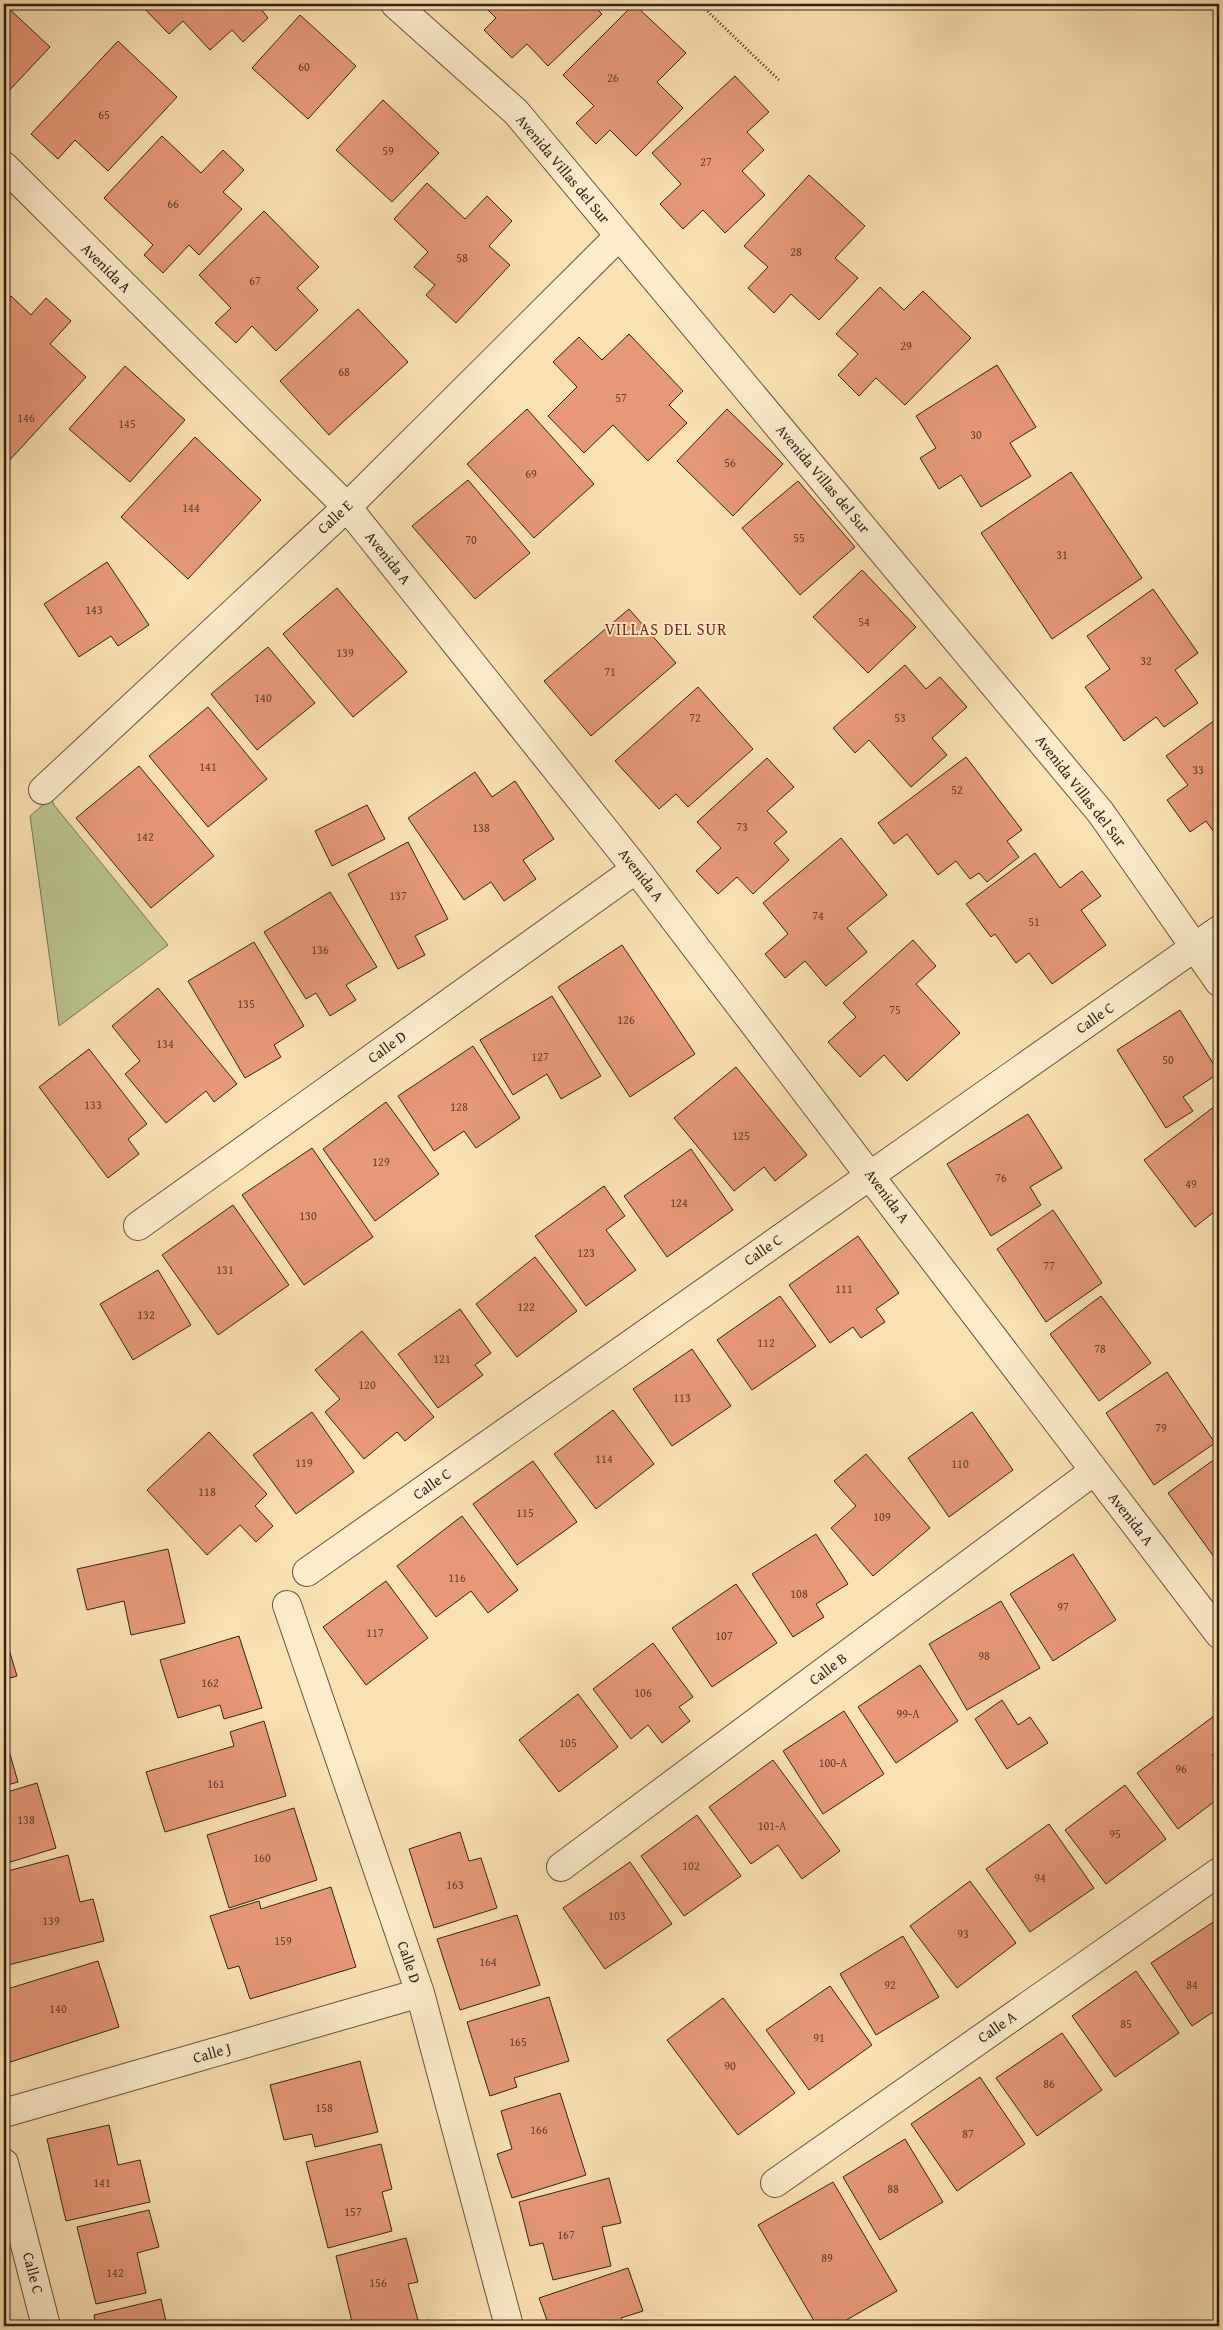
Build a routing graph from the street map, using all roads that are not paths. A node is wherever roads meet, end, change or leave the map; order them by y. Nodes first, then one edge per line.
1 (396, 4) edge
2 (4, 166) edge
3 (619, 236) junction
4 (347, 507) junction
5 (43, 790) dead end
6 (636, 869) junction
7 (1219, 930) edge
8 (1196, 948) junction
9 (1219, 982) edge
10 (871, 1174) junction
11 (138, 1226) dead end
12 (1094, 1471) junction
13 (307, 1572) dead end
14 (287, 1606) dead end
15 (1219, 1634) edge
16 (560, 1867) dead end
17 (1219, 1872) edge
18 (420, 1992) junction
19 (4, 2114) edge
20 (4, 2163) edge
21 (774, 2182) dead end
22 (46, 2326) edge
23 (508, 2326) edge

1 - 3 street, Avenida Villas del Sur
2 - 4 street, Avenida A
3 - 4 street, Calle E
3 - 8 street, Avenida Villas del Sur
4 - 5 street, Calle E
4 - 6 street, Avenida A
6 - 10 street, Avenida A
6 - 11 street, Calle D
7 - 8 street, Calle C
8 - 9 street, Avenida Villas del Sur
8 - 10 street, Calle C
10 - 12 street, Avenida A
10 - 13 street, Calle C
12 - 15 street, Avenida A
12 - 16 street, Calle B
14 - 18 street, Calle D
17 - 21 street, Calle A
18 - 19 street, Calle J
18 - 23 street, Calle D
20 - 22 street, Calle C

